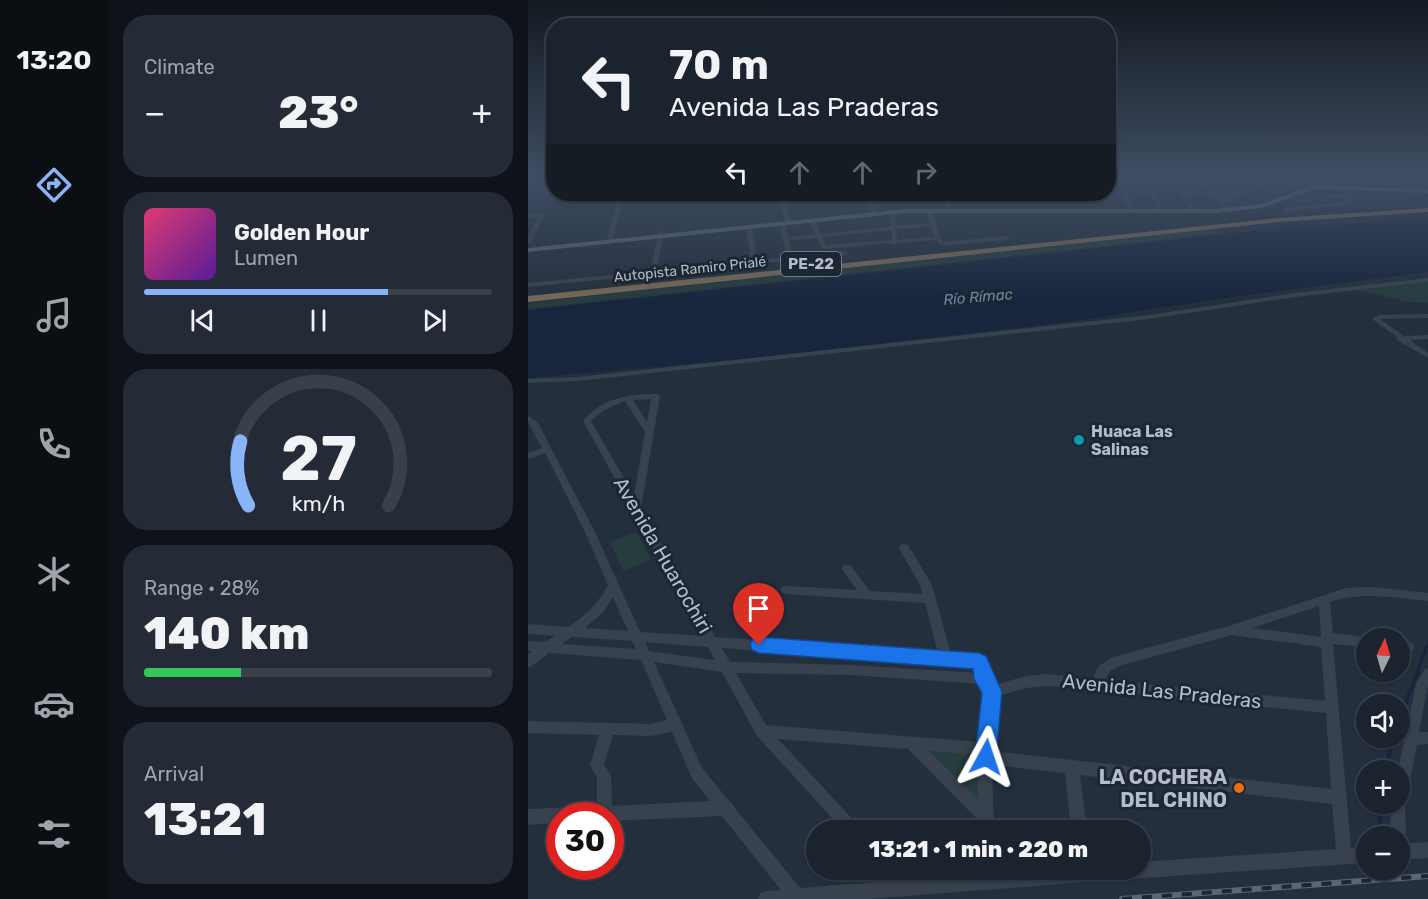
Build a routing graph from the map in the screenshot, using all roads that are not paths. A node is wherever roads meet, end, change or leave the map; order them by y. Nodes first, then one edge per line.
1 (540, 218) edge
2 (615, 218) edge
3 (785, 218) edge
4 (815, 218) edge
5 (828, 218) edge
6 (893, 218) edge
7 (931, 218) edge
8 (1286, 218) edge
9 (1290, 218) edge
10 (812, 220) junction
11 (786, 221) junction
12 (933, 224) junction
13 (749, 227) junction
14 (894, 227) junction
15 (885, 228) junction
16 (531, 231) edge
17 (661, 234) junction
18 (818, 235) junction
19 (610, 238) junction
20 (786, 238) junction
21 (937, 238) junction
22 (1007, 238) dead end
23 (893, 243) junction
24 (528, 246) edge
25 (845, 253) dead end
26 (790, 258) junction
27 (754, 261) junction
28 (654, 272) junction
29 (1428, 280) edge
30 (528, 285) edge
31 (528, 293) edge
32 (528, 299) edge
33 (1428, 316) edge
34 (1400, 338) junction
35 (1428, 338) edge
36 (1428, 356) edge
37 (528, 381) edge
38 (628, 399) junction
39 (528, 419) edge
40 (651, 433) junction
41 (547, 449) junction
42 (528, 456) edge
43 (636, 508) junction
44 (904, 548) dead end
45 (847, 569) dead end
46 (614, 584) junction
47 (786, 590) dead end
48 (867, 595) junction
49 (1428, 597) edge
50 (930, 599) junction
51 (1324, 601) junction
52 (528, 629) edge
53 (1229, 631) junction
54 (569, 632) junction
55 (635, 636) junction
56 (1328, 641) junction
57 (712, 642) junction
58 (1356, 642) edge
59 (528, 646) edge
60 (544, 647) junction
61 (644, 655) junction
62 (946, 658) junction
63 (528, 662) edge
64 (726, 667) junction
65 (1428, 674) edge
66 (984, 679) junction
67 (1097, 684) junction
68 (992, 692) junction
69 (1332, 708) junction
70 (675, 725) junction
71 (528, 727) edge
72 (608, 729) junction
73 (762, 731) junction
74 (1428, 738) edge
75 (1411, 739) junction
76 (910, 743) junction
77 (985, 753) junction
78 (1407, 760) edge
79 (1072, 767) junction
80 (1340, 796) junction
81 (605, 802) edge
82 (727, 808) junction
83 (624, 813) edge
84 (546, 816) edge
85 (528, 817) edge
86 (844, 820) edge
87 (982, 820) edge
88 (986, 820) edge
89 (1078, 820) edge
90 (1428, 850) edge
91 (1410, 851) edge
92 (1356, 856) edge
93 (1344, 857) junction
94 (1151, 868) edge
95 (899, 880) edge
96 (960, 880) edge
97 (907, 888) junction
98 (797, 897) junction
99 (766, 899) edge

1 - 16 street
2 - 19 street
3 - 11 street
4 - 11 main road
5 - 10 main road
6 - 14 street
7 - 12 street
8 - 31 highway, Autopista Ramiro Prialé / PE-22
9 - 32 highway, Autopista Ramiro Prialé / PE-22
10 - 11 main road
10 - 18 street
11 - 13 main road
11 - 17 main road
11 - 20 street
12 - 14 street
12 - 21 street
13 - 17 main road
13 - 27 street
14 - 15 street
14 - 23 street
15 - 18 street
15 - 23 street
16 - 24 street
17 - 19 main road
17 - 24 main road
17 - 28 street
18 - 20 street
18 - 23 street
19 - 24 main road
20 - 26 street
21 - 22 street
21 - 23 street
25 - 26 street
26 - 27 street
27 - 28 street
28 - 30 street
29 - 37 street
33 - 34 street
34 - 35 street
34 - 36 street
38 - 40 street
38 - 40 street, Avenida Huarochiri
38 - 43 street, Avenida Huarochiri
39 - 41 street
40 - 43 street
41 - 42 street
41 - 46 street
43 - 57 street, Avenida Huarochiri
44 - 50 street
45 - 48 street
46 - 54 street
46 - 55 street
47 - 48 street
48 - 50 street
49 - 51 street
50 - 62 street
51 - 53 street
51 - 56 street
52 - 54 street
53 - 56 street
53 - 67 street
54 - 55 street
54 - 60 street
55 - 57 street
55 - 61 street
56 - 58 street
56 - 69 street
57 - 62 street
57 - 64 street, Avenida Huarochiri
59 - 60 street
60 - 61 street
60 - 63 street
61 - 64 street
61 - 70 street
62 - 66 street
64 - 66 street
64 - 73 street, Avenida Huarochiri
65 - 75 street
66 - 68 street
67 - 68 street, Avenida Las Praderas
67 - 69 street, Avenida Las Praderas
68 - 77 street
69 - 80 street
70 - 72 street
70 - 82 street
71 - 72 street
72 - 81 street
73 - 76 street
73 - 86 street, Avenida Huarochiri
74 - 75 street
75 - 78 street
76 - 77 street
76 - 87 street
77 - 79 street
77 - 88 street
79 - 80 street
79 - 89 street
80 - 93 street
82 - 83 street
82 - 98 street
84 - 85 street
90 - 91 street
92 - 93 street
93 - 94 street
95 - 97 street
96 - 97 street
97 - 98 street
98 - 99 street

